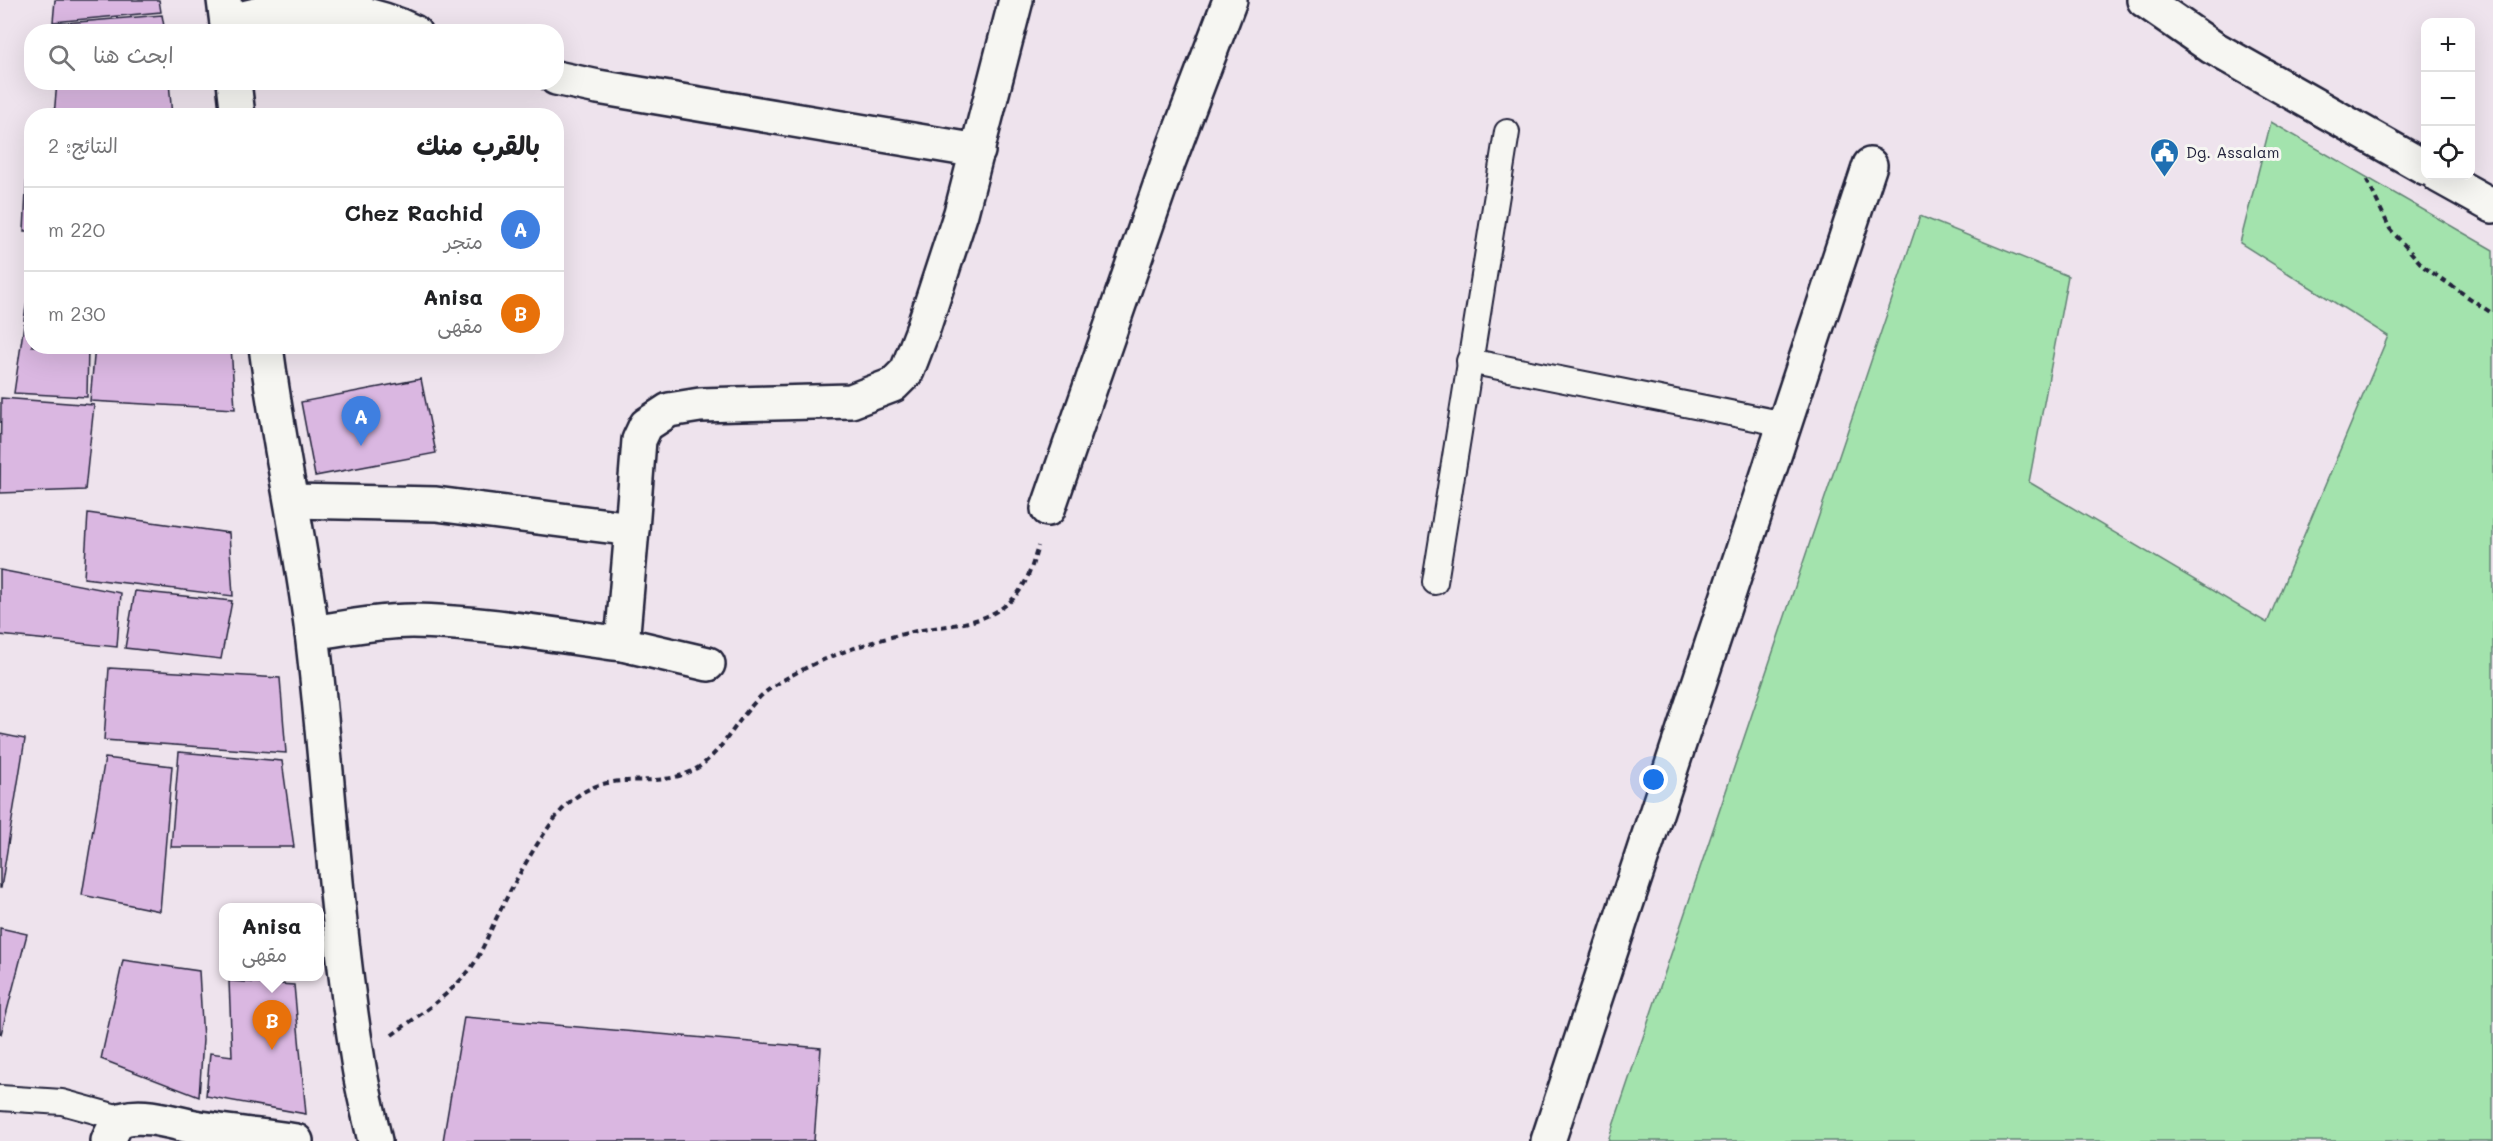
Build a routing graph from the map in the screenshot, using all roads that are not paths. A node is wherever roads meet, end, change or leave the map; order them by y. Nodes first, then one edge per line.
1 (1230, 0) edge
2 (2144, 0) edge
3 (1016, 1) edge
4 (226, 18) edge
5 (390, 24) edge
6 (564, 80) edge
7 (235, 90) edge
8 (237, 108) edge
9 (1507, 132) dead end
10 (978, 151) junction
11 (1870, 165) dead end
12 (2421, 165) edge
13 (2446, 180) edge
14 (2493, 206) edge
15 (267, 354) edge
16 (1469, 361) junction
17 (1785, 424) junction
18 (292, 501) junction
19 (1048, 509) road end
20 (632, 529) junction
21 (1435, 582) dead end
22 (312, 633) junction
23 (622, 644) junction
24 (708, 664) dead end
25 (0, 1098) edge
26 (116, 1130) edge
27 (297, 1141) edge
28 (375, 1141) edge
29 (1548, 1141) edge

1 - 19 street
2 - 12 street
3 - 10 street
4 - 5 street
6 - 10 street
7 - 8 street
9 - 16 lane
10 - 20 street
11 - 17 street
13 - 14 street
15 - 18 street
16 - 17 lane
16 - 21 lane
17 - 29 street
18 - 20 street
18 - 22 street
20 - 23 street
22 - 23 street
22 - 28 street
23 - 24 street
25 - 26 lane
26 - 27 street

